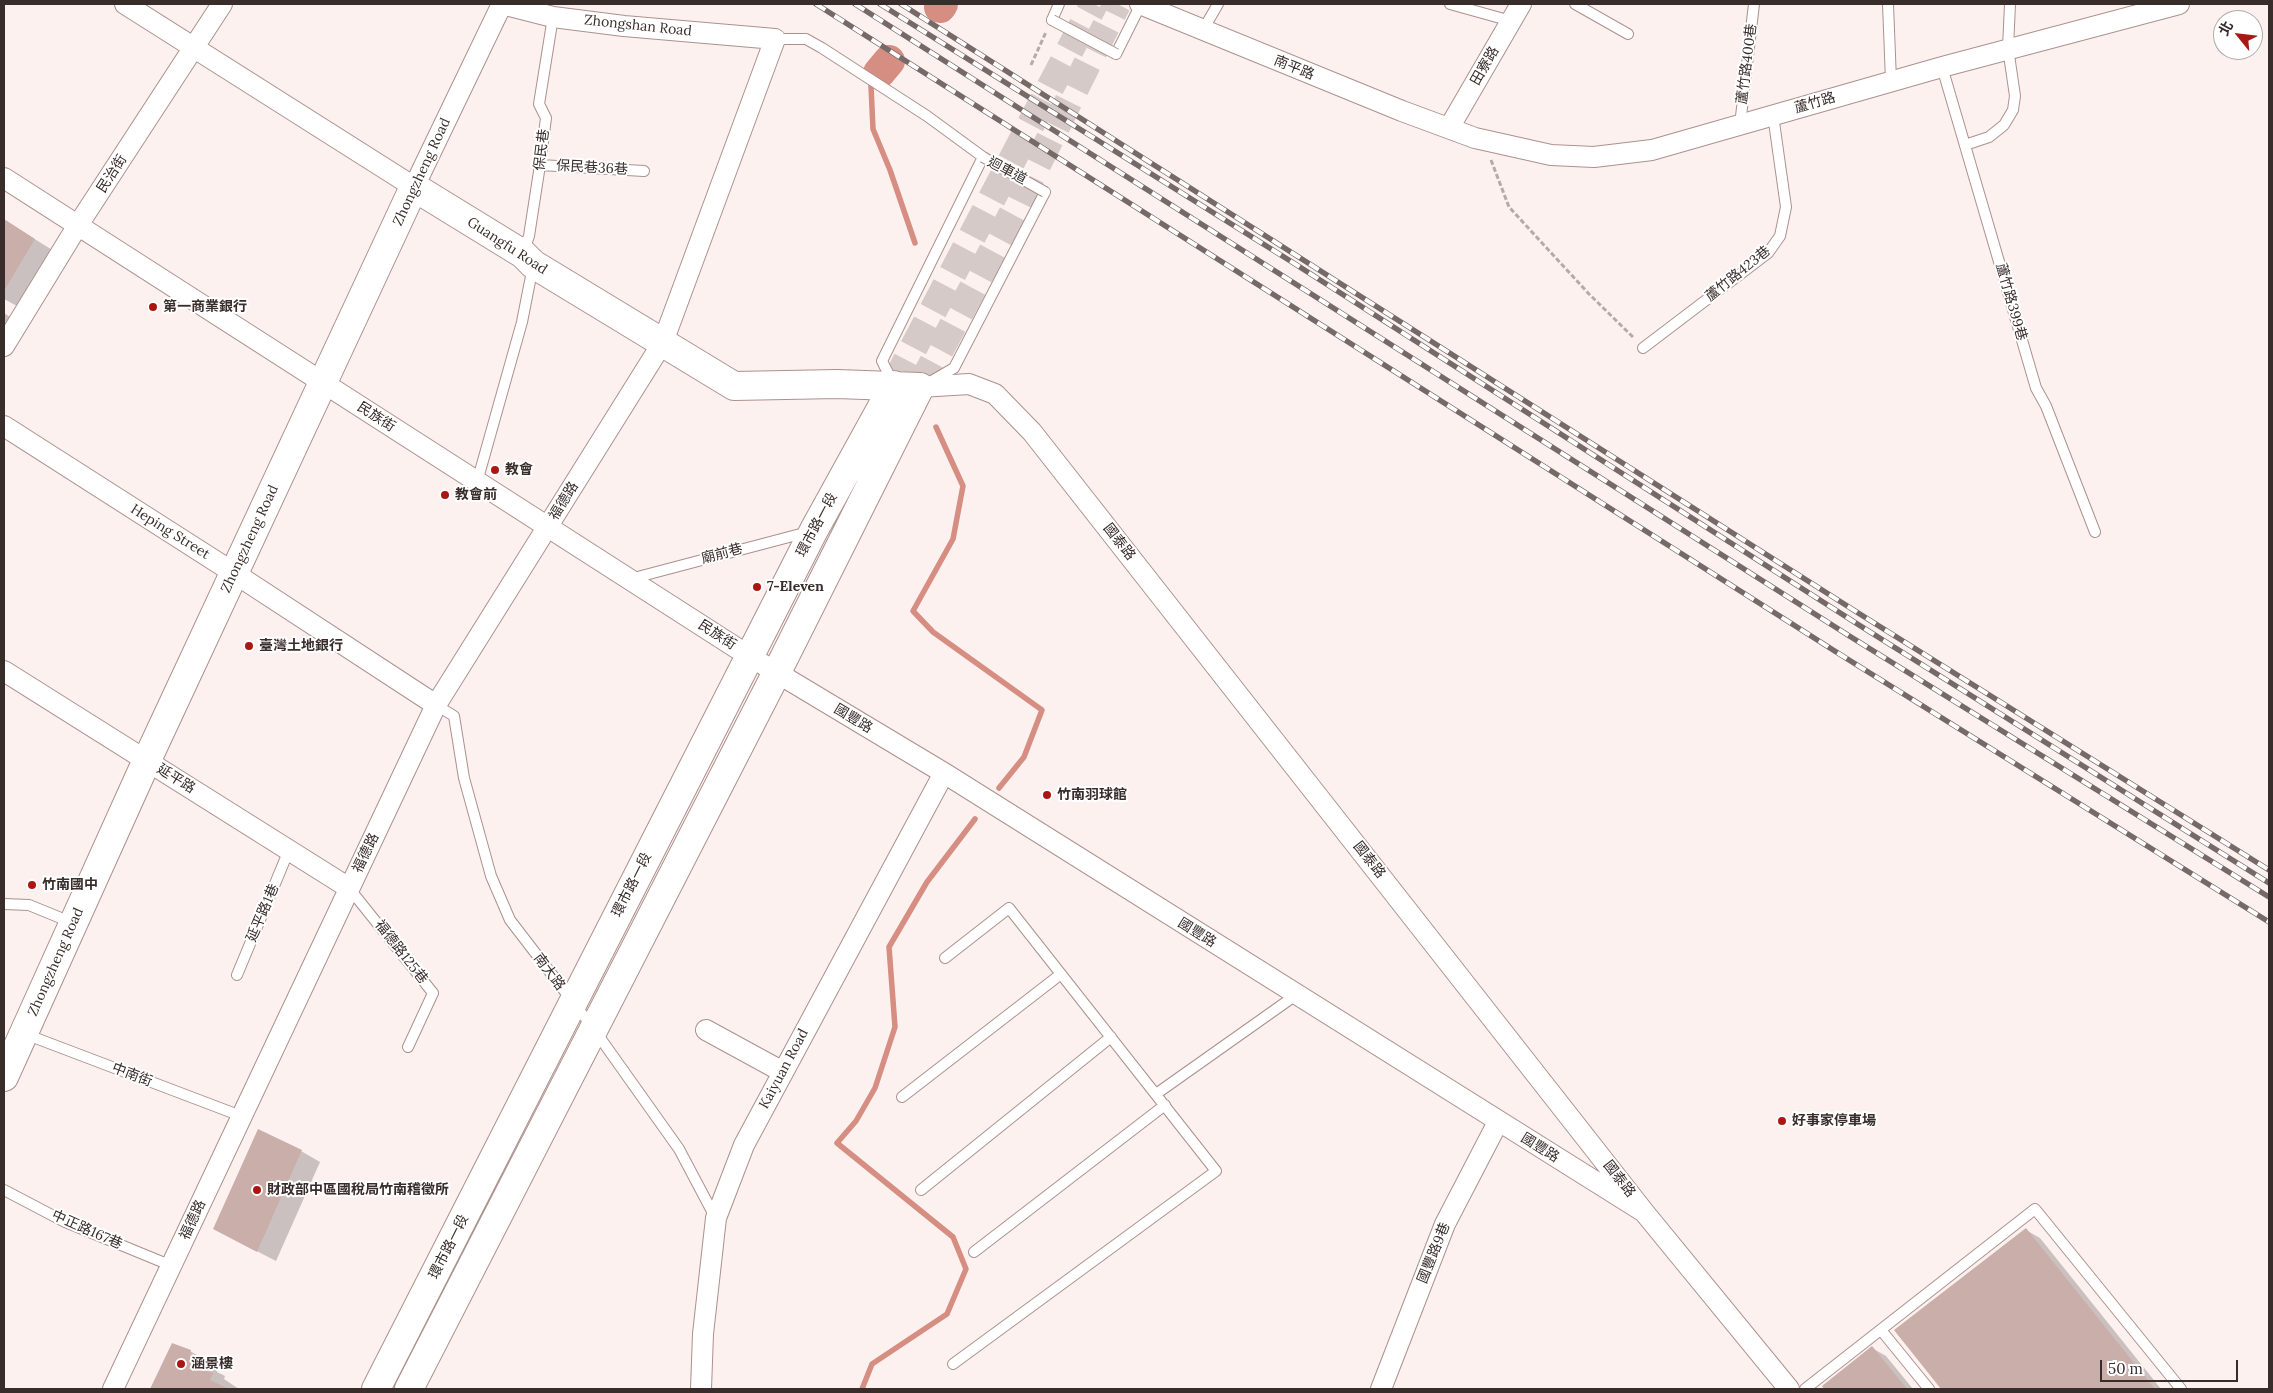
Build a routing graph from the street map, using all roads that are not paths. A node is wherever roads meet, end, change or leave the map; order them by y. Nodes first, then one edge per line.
1 (124, 4) edge
2 (222, 4) edge
3 (502, 4) edge
4 (1059, 4) edge
5 (1140, 4) edge
6 (1218, 4) edge
7 (1450, 4) edge
8 (1521, 4) edge
9 (1575, 4) edge
10 (1754, 4) edge
11 (1888, 4) edge
12 (2010, 4) edge
13 (2179, 4) edge
14 (553, 17) junction
15 (1511, 21) junction
16 (1203, 30) junction
17 (1628, 34) dead end
18 (774, 39) junction
19 (194, 48) junction
20 (2008, 48) junction
21 (1942, 67) junction
22 (1891, 81) junction
23 (1773, 115) junction
24 (1740, 124) junction
25 (1449, 128) junction
26 (1965, 145) junction
27 (983, 157) junction
28 (540, 165) junction
29 (644, 171) dead end
30 (4, 178) edge
31 (414, 187) junction
32 (78, 225) junction
33 (528, 259) junction
34 (663, 342) junction
35 (4, 346) edge
36 (1643, 348) road end
37 (323, 384) junction
38 (907, 386) junction
39 (4, 426) edge
40 (477, 482) junction
41 (547, 528) junction
42 (814, 530) junction
43 (2095, 532) dead end
44 (234, 573) junction
45 (630, 579) junction
46 (749, 656) junction
47 (4, 671) edge
48 (777, 672) junction
49 (436, 705) junction
50 (147, 760) junction
51 (944, 773) junction
52 (289, 850) junction
53 (349, 888) junction
54 (4, 904) edge
55 (74, 923) junction
56 (945, 958) dead end
57 (1061, 974) junction
58 (237, 976) dead end
59 (1296, 995) junction
60 (572, 1002) junction
61 (593, 1028) junction
62 (706, 1030) dead end
63 (24, 1033) junction
64 (1111, 1036) junction
65 (408, 1047) dead end
66 (783, 1072) junction
67 (4, 1077) edge
68 (1156, 1094) junction
69 (902, 1097) dead end
70 (1165, 1105) junction
71 (241, 1116) junction
72 (1498, 1122) junction
73 (4, 1190) edge
74 (921, 1190) dead end
75 (475, 1195) junction
76 (502, 1207) junction
77 (1644, 1212) junction
78 (716, 1218) junction
79 (974, 1252) dead end
80 (172, 1266) junction
81 (1881, 1330) junction
82 (953, 1364) dead end
83 (113, 1389) edge
84 (376, 1389) edge
85 (409, 1389) edge
86 (701, 1389) edge
87 (1381, 1389) edge
88 (1789, 1389) edge
89 (1805, 1389) edge
90 (1929, 1389) edge
91 (2181, 1389) edge

1 - 19 street, Guangfu Road
2 - 19 street, 民治街
3 - 14 street, Zhongshan Road
3 - 31 street, Zhongzheng Road
4 - 5 lane, bridge
5 - 16 street, 南平路
6 - 16 lane
7 - 15 lane
8 - 15 street, 田寮路
9 - 17 lane
10 - 24 lane, 蘆竹路400巷
11 - 22 lane
12 - 20 lane
13 - 20 street, 蘆竹路
14 - 18 street, Zhongshan Road
14 - 28 lane, 保民巷
15 - 25 street, 田寮路
16 - 25 street, 南平路
18 - 27 lane
18 - 34 street, 福德路
19 - 31 street, Guangfu Road
19 - 32 street, 民治街
20 - 21 street, 蘆竹路
20 - 26 lane
21 - 22 street, 蘆竹路
21 - 26 lane, 蘆竹路399巷
22 - 23 street, 蘆竹路
23 - 24 street, 蘆竹路
23 - 36 lane, 蘆竹路423巷
24 - 25 street, 蘆竹路
26 - 43 lane, 蘆竹路399巷
27 - 38 lane, 迴車道
27 - 38 lane, 迴車道, bridge
28 - 29 lane, 保民巷36巷
28 - 33 lane, 保民巷
30 - 32 street, 民族街
31 - 33 main road, Guangfu Road
31 - 37 main road, Zhongzheng Road
32 - 35 street, 民治街
32 - 37 street, 民族街
33 - 34 main road, Guangfu Road
33 - 40 lane, 保民巷
34 - 38 main road, Guangfu Road
34 - 41 street, 福德路
37 - 40 street, 民族街
37 - 44 main road, Zhongzheng Road
38 - 42 main road, 環市路一段
38 - 48 main road
38 - 77 street, 國泰路
39 - 44 street, Heping Street
40 - 41 street, 民族街
41 - 45 street, 民族街
41 - 49 street, 福德路
42 - 45 lane, 廟前巷
42 - 46 main road, 環市路一段
44 - 49 street, Heping Street
44 - 50 main road, Zhongzheng Road
45 - 46 street, 民族街
46 - 48 street, 國豐路
46 - 60 main road, 環市路一段
47 - 50 street, 延平路
48 - 51 street, 國豐路
48 - 61 main road
49 - 53 street, 福德路
49 - 60 lane, 南大路
50 - 52 street, 延平路
50 - 55 main road, Zhongzheng Road
51 - 59 street, 國豐路
51 - 66 street, Kaiyuan Road
52 - 53 street, 延平路
52 - 58 lane, 延平路1巷
53 - 65 lane, 福德路125巷
53 - 71 street, 福德路
54 - 55 lane
55 - 63 main road, Zhongzheng Road
56 - 57 lane
57 - 64 lane
57 - 69 lane
59 - 68 lane
59 - 72 street, 國豐路
60 - 61 lane, 南大路
60 - 75 main road, 環市路一段
61 - 76 main road
61 - 78 lane, 南大路
62 - 66 street
63 - 67 main road, Zhongzheng Road
63 - 71 lane, 中南街
64 - 68 lane
64 - 74 lane
66 - 78 street, Kaiyuan Road
68 - 70 lane
70 - 79 lane
70 - 82 lane
71 - 80 street, 福德路
72 - 77 street, 國豐路
72 - 87 street, 國豐路9巷
73 - 80 lane, 中正路167巷
75 - 76 main road
75 - 84 main road, 環市路一段
76 - 85 main road
77 - 88 street, 國泰路
78 - 86 street, Kaiyuan Road
80 - 83 street, 福德路
81 - 89 lane
81 - 90 lane
81 - 91 lane

